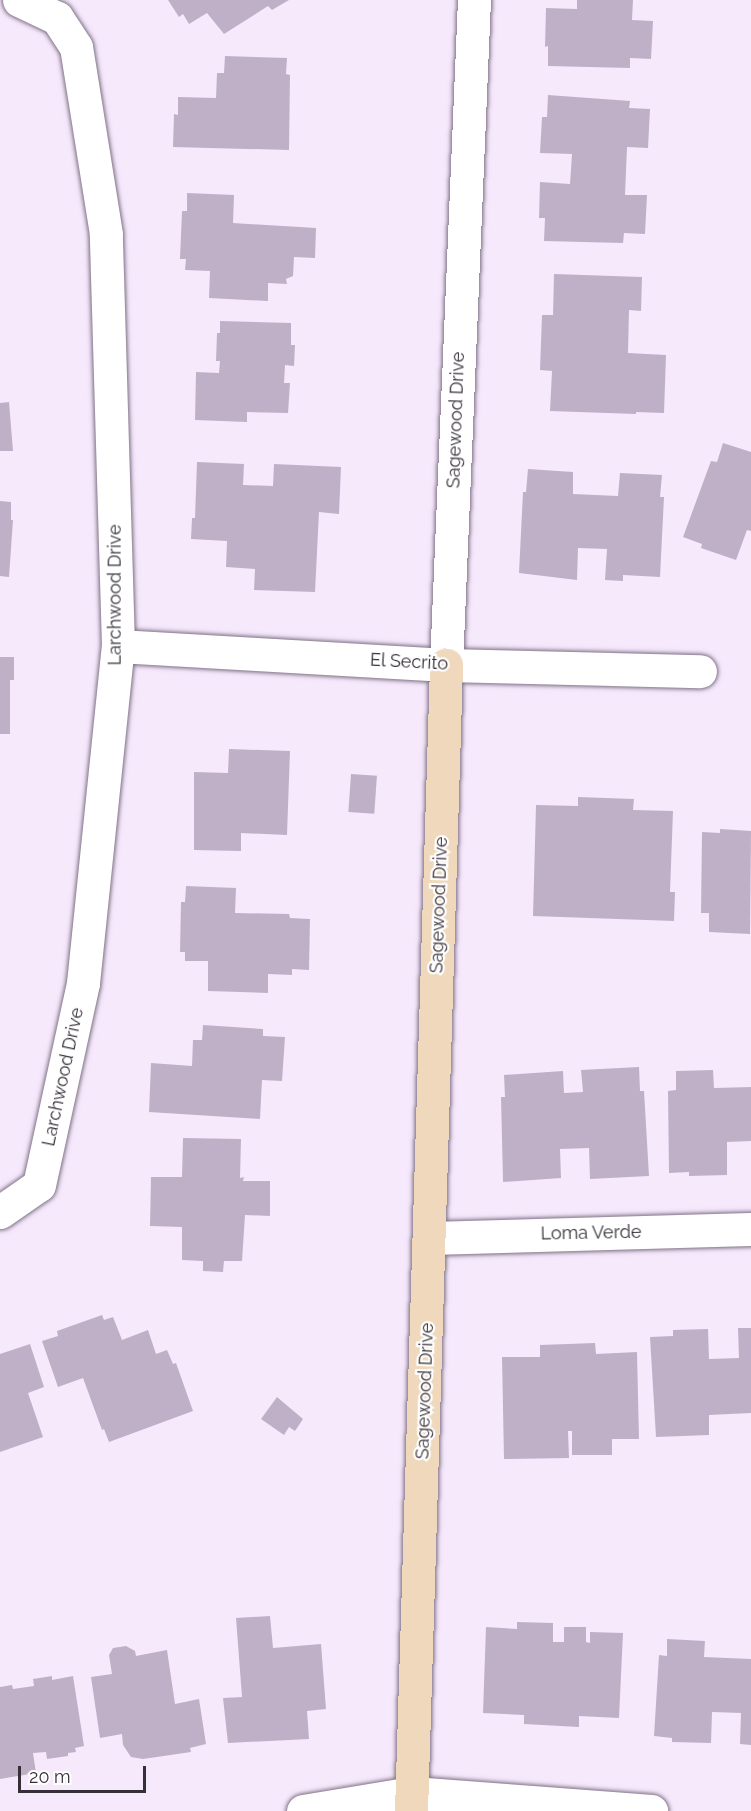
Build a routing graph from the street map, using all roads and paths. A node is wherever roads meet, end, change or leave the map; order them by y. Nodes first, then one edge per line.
1 (19, 0) edge
2 (474, 0) edge
3 (118, 646) junction
4 (446, 664) junction
5 (700, 671) dead end
6 (9, 1205) edge
7 (751, 1229) edge
8 (430, 1238) junction
9 (412, 1802) edge
10 (303, 1811) edge
11 (651, 1811) edge

1 - 3 street, Larchwood Drive
2 - 4 street, Sagewood Drive
3 - 4 street, El Secrito
3 - 6 street, Larchwood Drive
4 - 5 street, El Secrito
4 - 8 street, Sagewood Drive
7 - 8 street, Loma Verde
8 - 9 street, Sagewood Drive
9 - 10 street
9 - 11 street

